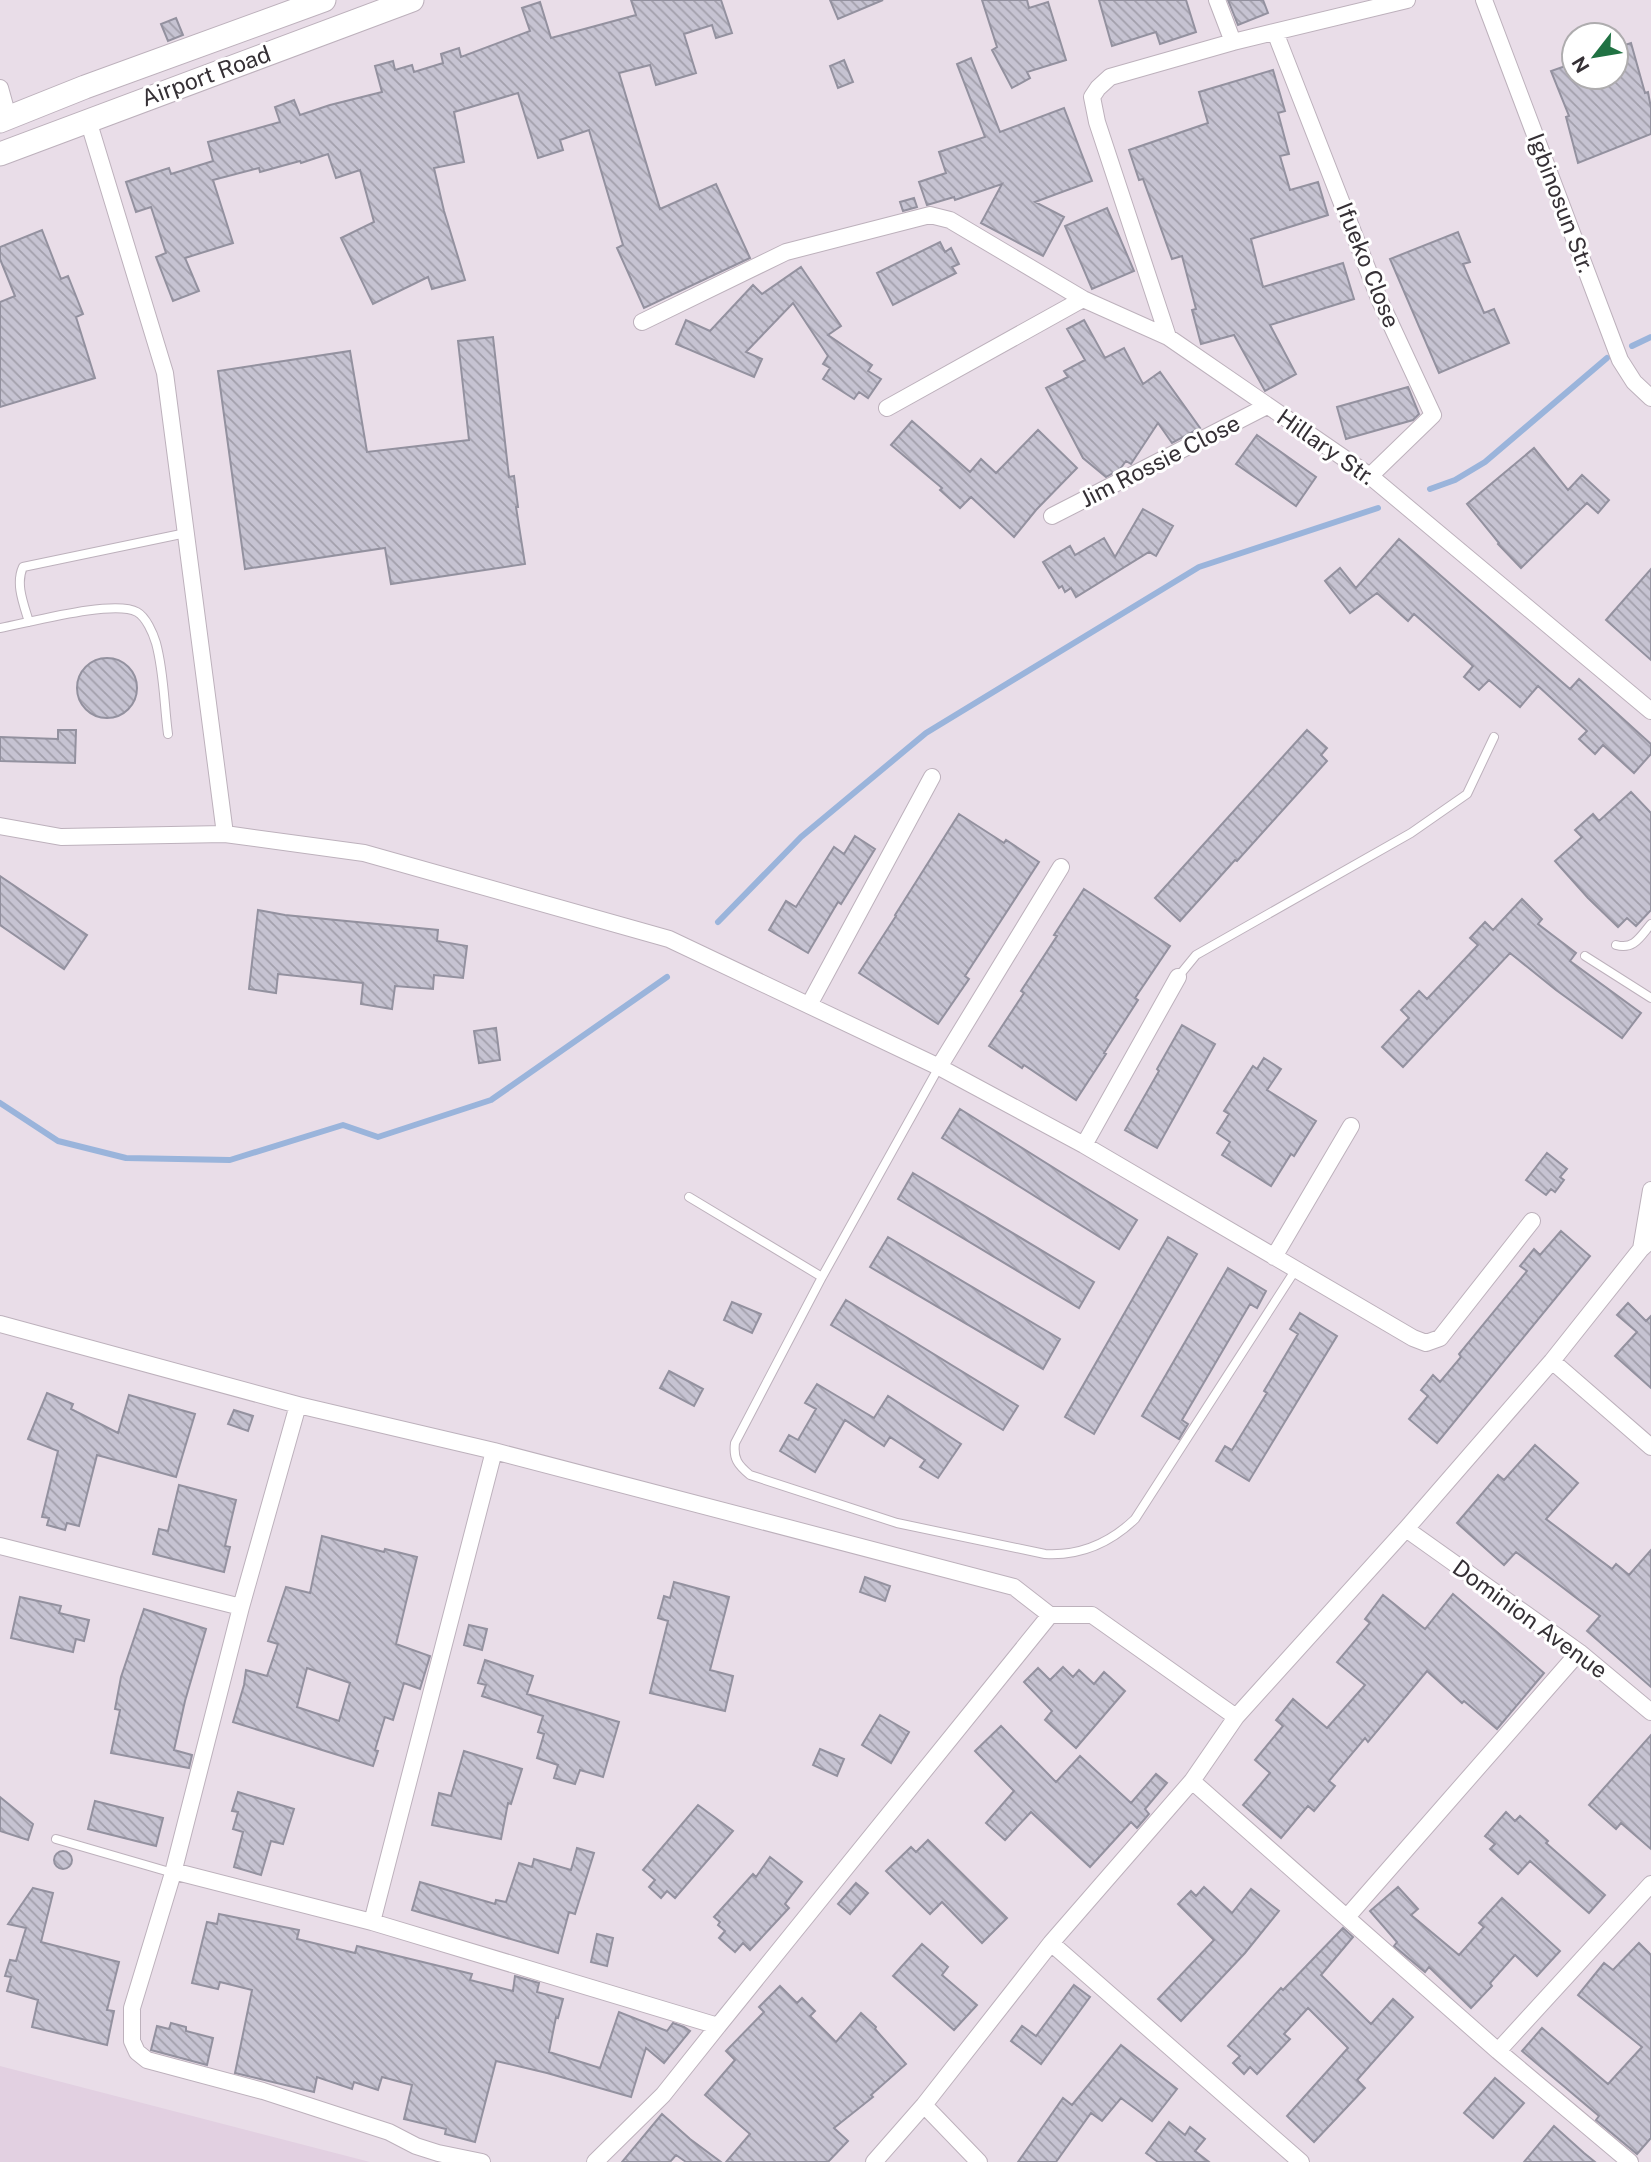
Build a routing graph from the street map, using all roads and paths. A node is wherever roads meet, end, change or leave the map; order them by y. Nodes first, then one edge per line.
1 (324, 0) edge
2 (412, 0) edge
3 (1217, 0) edge
4 (1407, 0) edge
5 (1483, 0) edge
6 (1275, 32) junction
7 (1233, 42) junction
8 (0, 88) edge
9 (4, 119) edge
10 (88, 120) junction
11 (0, 154) edge
12 (1083, 299) junction
13 (642, 322) dead end
14 (1168, 337) junction
15 (1651, 398) edge
16 (1267, 406) junction
17 (887, 408) dead end
18 (1370, 476) junction
19 (1052, 516) dead end
20 (186, 533) junction
21 (29, 622) junction
22 (0, 628) edge
23 (1651, 711) edge
24 (168, 734) dead end
25 (1494, 737) dead end
26 (932, 777) dead end
27 (0, 826) edge
28 (225, 834) junction
29 (1061, 867) dead end
30 (1651, 924) edge
31 (1616, 945) dead end
32 (1586, 956) dead end
33 (1178, 977) joint
34 (1651, 998) edge
35 (809, 1005) junction
36 (939, 1067) junction
37 (1351, 1126) dead end
38 (1084, 1145) junction
39 (1651, 1189) edge
40 (689, 1197) dead end
41 (1532, 1221) dead end
42 (1646, 1244) edge
43 (1274, 1257) junction
44 (1296, 1269) junction
45 (822, 1277) junction
46 (0, 1324) edge
47 (1552, 1361) junction
48 (298, 1405) junction
49 (1651, 1447) edge
50 (494, 1451) junction
51 (1406, 1529) junction
52 (0, 1546) edge
53 (241, 1607) junction
54 (1050, 1615) junction
55 (1579, 1652) junction
56 (1651, 1712) edge
57 (1236, 1717) junction
58 (1192, 1781) junction
59 (56, 1839) dead end
60 (173, 1872) junction
61 (1651, 1884) edge
62 (1347, 1917) junction
63 (372, 1922) junction
64 (1051, 1943) junction
65 (718, 2026) junction
66 (1498, 2051) junction
67 (924, 2105) junction
68 (482, 2162) edge
69 (595, 2162) edge
70 (874, 2162) edge
71 (979, 2162) edge
72 (1301, 2162) edge
73 (1630, 2162) edge

1 - 9 main road, Airport Road
2 - 10 main road, Airport Road
3 - 7 street
4 - 6 street
5 - 15 street, Igbinosun Str.
6 - 7 street
6 - 18 street, Ifueko Close
7 - 14 street
8 - 9 street
10 - 11 main road, Airport Road
10 - 20 street
12 - 13 street, Hillary Str.
12 - 14 street, Hillary Str.
12 - 17 street
14 - 16 street, Hillary Str.
16 - 18 street, Hillary Str.
16 - 19 street, Jim Rossie Close
18 - 23 street, Hillary Str.
20 - 21 lane
20 - 28 street
21 - 22 lane
21 - 24 lane
25 - 33 lane
26 - 35 street
27 - 28 street
28 - 35 street
29 - 36 street
30 - 31 lane
32 - 34 lane
33 - 38 street
35 - 36 street
36 - 38 street
36 - 45 lane
37 - 43 street
38 - 43 street
39 - 42 street
40 - 45 lane
41 - 44 street
42 - 47 street
43 - 44 street
44 - 45 lane
46 - 48 street
47 - 49 street
47 - 51 street
48 - 50 street
48 - 53 street
50 - 54 street
50 - 63 street
51 - 55 street, Dominion Avenue
51 - 57 street
52 - 53 street
53 - 60 street
54 - 57 street
54 - 65 street
55 - 56 street, Dominion Avenue
55 - 62 street
57 - 58 street
58 - 62 street
58 - 64 street
59 - 60 lane
60 - 63 street
60 - 68 street
61 - 66 street
62 - 66 street
63 - 65 street
64 - 67 street
64 - 72 street
65 - 69 street
66 - 73 street
67 - 70 street
67 - 71 street

